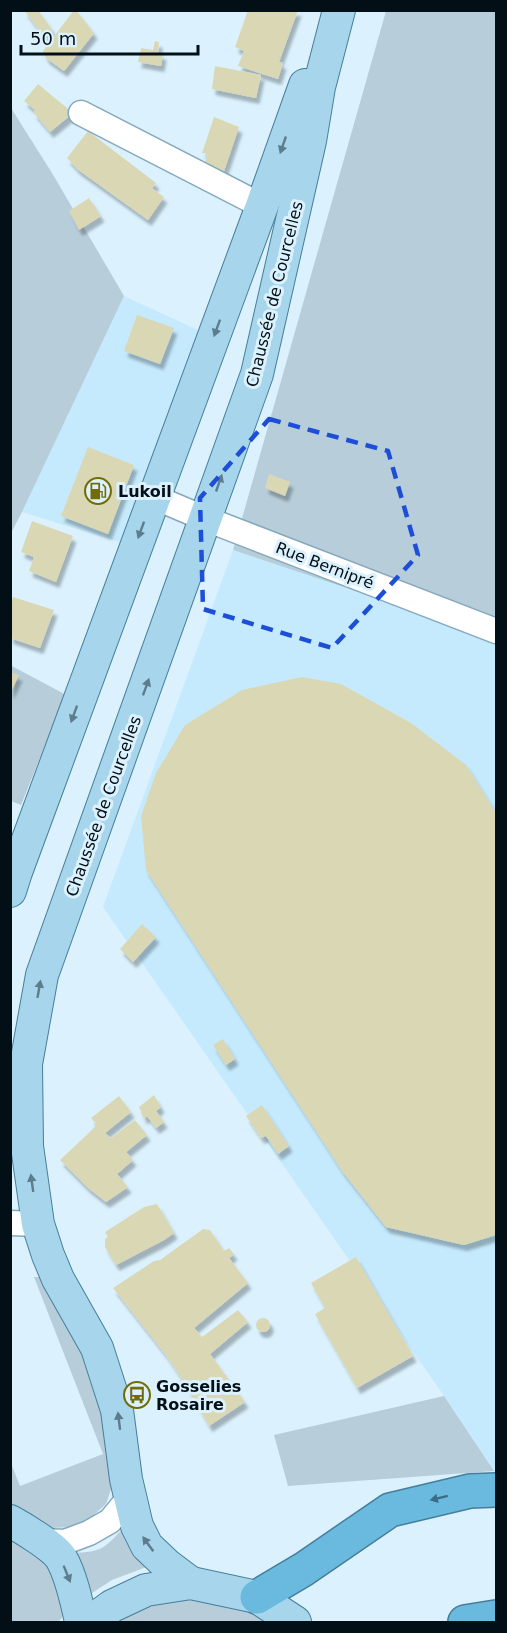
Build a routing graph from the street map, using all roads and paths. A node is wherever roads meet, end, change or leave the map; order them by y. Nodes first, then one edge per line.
1 (331, 10) edge
2 (339, 10) edge
3 (81, 113) dead end
4 (262, 206) junction
5 (291, 225) junction
6 (154, 497) junction
7 (206, 519) junction
8 (496, 631) edge
9 (10, 891) edge
10 (24, 1223) edge
11 (496, 1490) edge
12 (129, 1498) junction
13 (10, 1521) edge
14 (41, 1541) junction
15 (191, 1583) junction
16 (257, 1597) junction
17 (496, 1617) edge
18 (81, 1623) edge
19 (90, 1623) edge
20 (295, 1623) edge
21 (465, 1623) edge

1 -> 4 main road, Chaussée de Courcelles
2 - 5 main road, Chaussée de Courcelles
3 - 4 street, Chaussée de Courcelles
4 - 5 main road
4 -> 6 main road, Chaussée de Courcelles
7 -> 5 main road, Chaussée de Courcelles
6 - 7 street, Rue Bernipré
6 -> 9 main road, Chaussée de Courcelles
7 - 8 street, Rue Bernipré
10 -> 7 main road, Chaussée de Courcelles
12 -> 10 main road, Chaussée de Courcelles
11 -> 16 highway
12 - 14 street
15 -> 12 main road, Chaussée de Courcelles
13 - 14 main road
14 -> 18 main road
15 - 16 main road
15 - 19 main road
16 - 20 main road
17 - 21 highway

